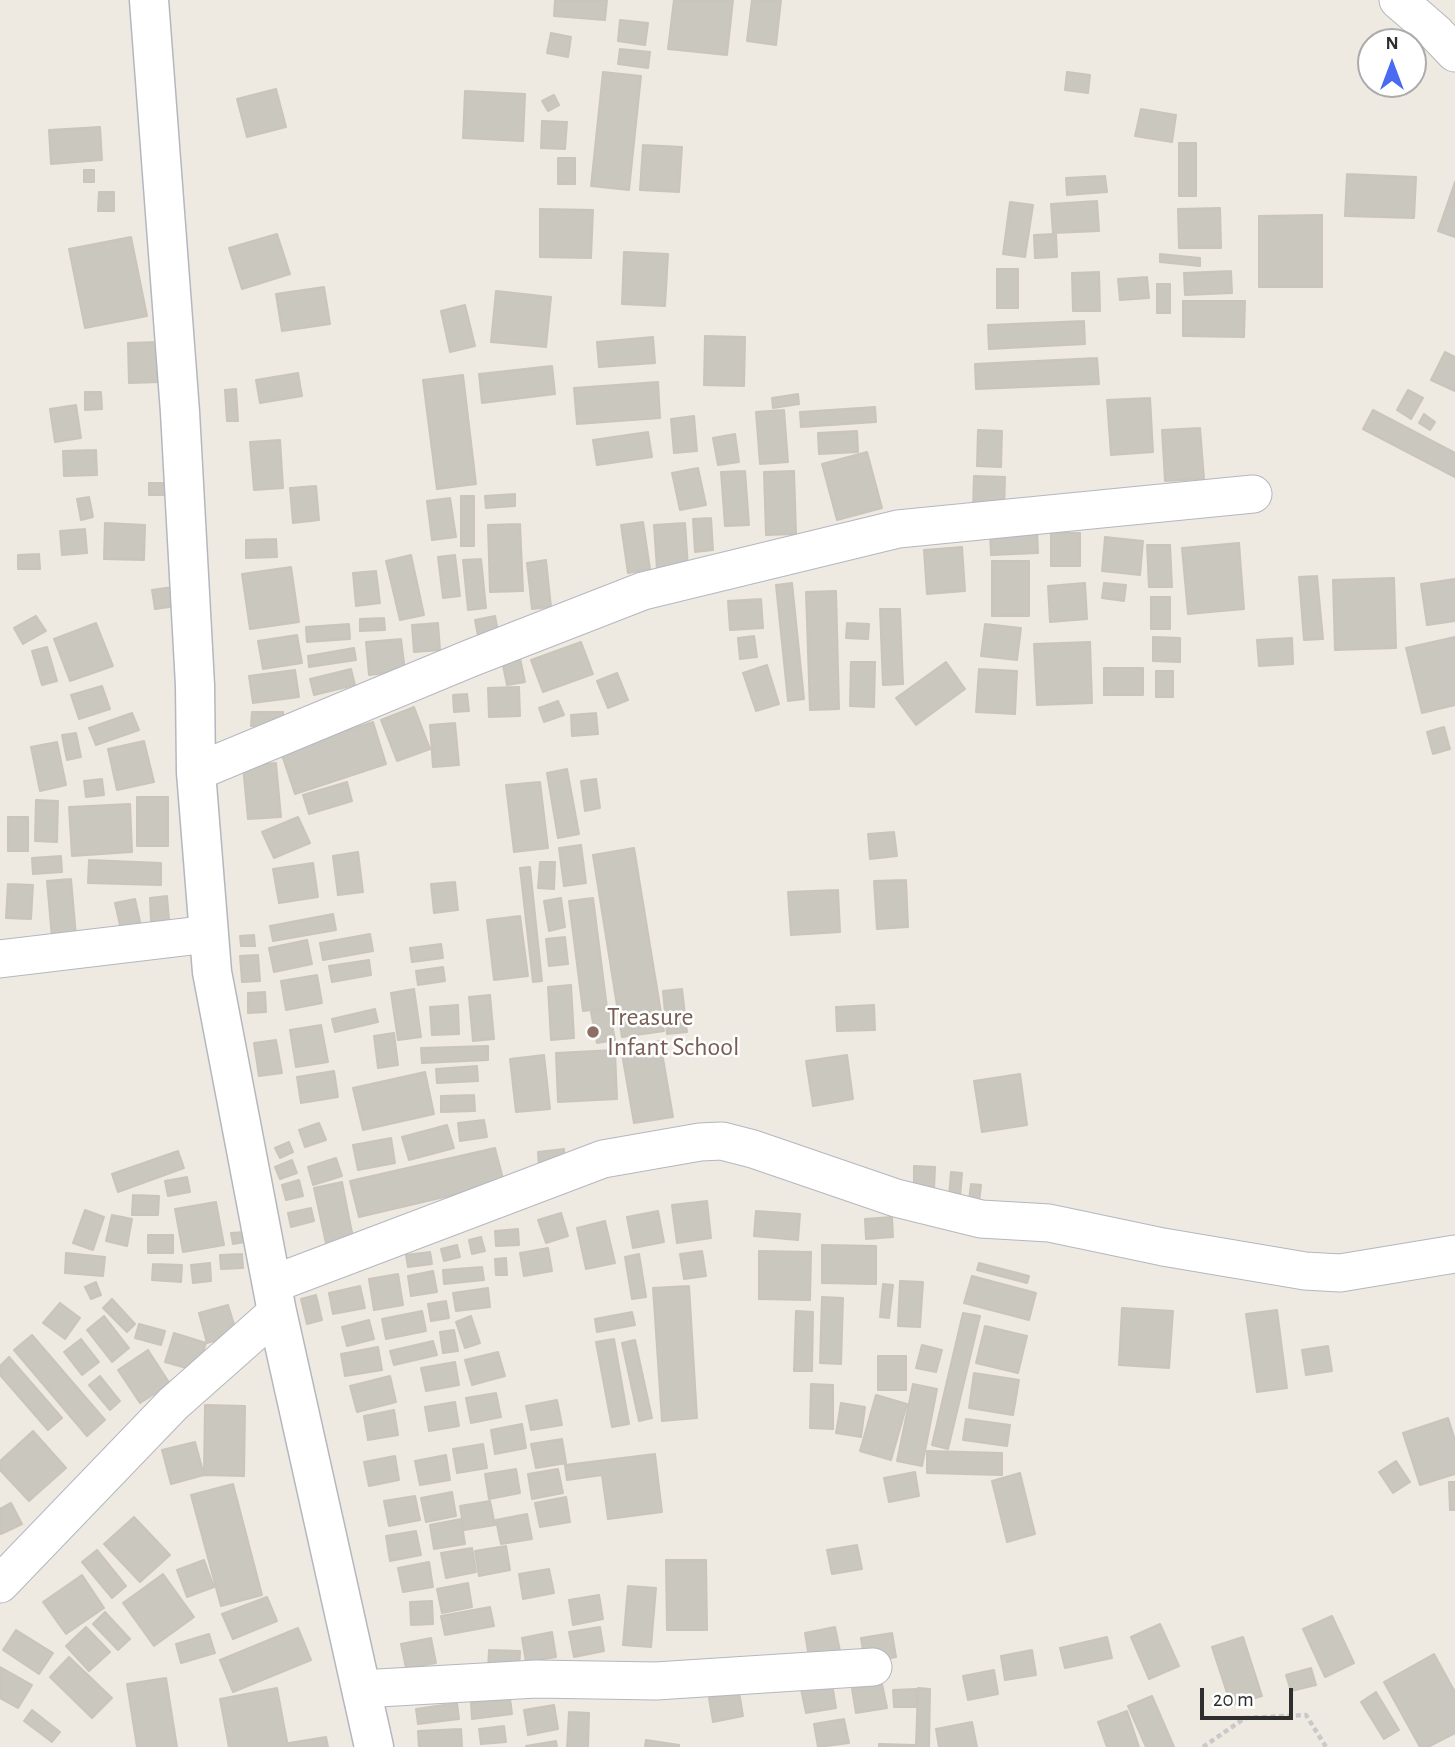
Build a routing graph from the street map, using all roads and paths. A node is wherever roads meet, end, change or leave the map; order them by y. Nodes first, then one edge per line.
1 (149, 0) edge
2 (1398, 0) edge
3 (1455, 53) edge
4 (1253, 495) dead end
5 (196, 772) junction
6 (209, 934) junction
7 (0, 959) edge
8 (1455, 1254) edge
9 (275, 1298) junction
10 (0, 1584) edge
11 (873, 1667) dead end
12 (361, 1689) junction
13 (374, 1747) edge
14 (1203, 1747) edge
15 (1326, 1747) edge

1 - 5 street
2 - 3 street
4 - 5 street
5 - 6 street
6 - 7 street
6 - 9 street
8 - 9 street
9 - 10 street
9 - 12 street
11 - 12 street
12 - 13 street
14 - 15 path

